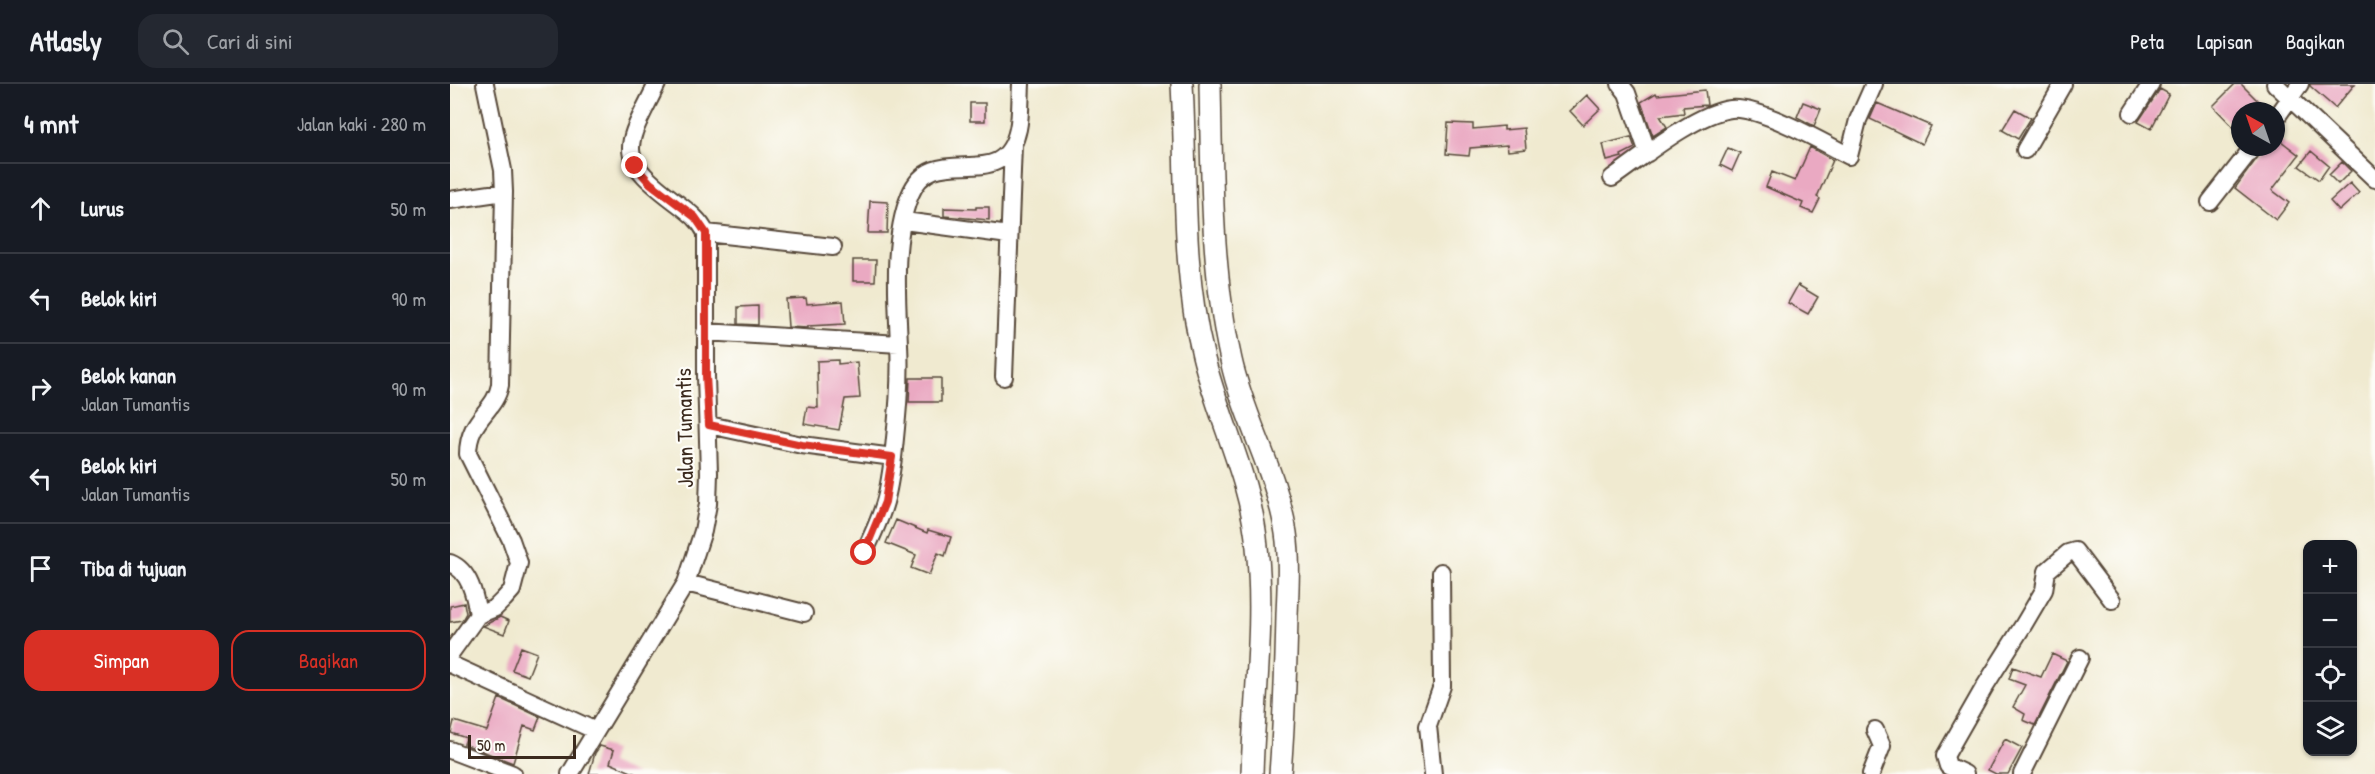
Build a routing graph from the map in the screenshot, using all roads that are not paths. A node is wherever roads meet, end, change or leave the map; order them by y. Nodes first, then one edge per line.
1 (485, 84) edge
2 (657, 84) edge
3 (1021, 84) edge
4 (1182, 84) edge
5 (1209, 84) edge
6 (1620, 84) edge
7 (1874, 84) edge
8 (2063, 84) edge
9 (2151, 84) edge
10 (2275, 84) edge
11 (2300, 84) edge
12 (2291, 99) junction
13 (2285, 107) edge
14 (2132, 113) dead end
15 (1013, 145) junction
16 (2025, 150) dead end
17 (1648, 153) junction
18 (2246, 156) edge
19 (1612, 178) dead end
20 (2375, 179) edge
21 (504, 192) junction
22 (450, 200) edge
23 (2210, 202) dead end
24 (904, 221) junction
25 (706, 233) junction
26 (1009, 235) junction
27 (833, 247) dead end
28 (705, 332) junction
29 (899, 344) junction
30 (1004, 377) dead end
31 (709, 425) junction
32 (892, 457) junction
33 (864, 553) dead end
34 (450, 563) edge
35 (1441, 572) dead end
36 (686, 583) junction
37 (2112, 600) dead end
38 (804, 613) dead end
39 (478, 615) junction
40 (450, 654) edge
41 (2080, 658) dead end
42 (450, 664) edge
43 (1875, 730) dead end
44 (596, 731) junction
45 (1282, 741) junction
46 (450, 750) edge
47 (1252, 751) junction
48 (513, 774) edge
49 (570, 774) edge
50 (1241, 774) edge
51 (1252, 774) edge
52 (1268, 774) edge
53 (1280, 774) edge
54 (1433, 774) edge
55 (1871, 774) edge
56 (1965, 774) edge
57 (2022, 774) edge

1 - 21 street
2 - 25 street
3 - 15 street
4 - 47 street
5 - 45 street
6 - 17 street
7 - 17 street
8 - 16 street
9 - 14 street
10 - 12 street
11 - 12 street
12 - 13 street
12 - 20 street
15 - 24 street
15 - 26 street
17 - 19 street
18 - 23 street
21 - 22 street
21 - 39 street
24 - 26 street
24 - 29 street
25 - 27 street
25 - 28 street, Jalan Tumantis
26 - 30 street
28 - 29 street
28 - 31 street, Jalan Tumantis
29 - 32 street
31 - 32 street
31 - 36 street, Jalan Tumantis
32 - 33 street
34 - 39 street
35 - 54 street
36 - 38 street
36 - 44 street, Jalan Tumantis
37 - 56 street
39 - 40 street
41 - 57 street
42 - 44 street
43 - 55 street
44 - 49 street, Jalan Tumantis
45 - 52 street
45 - 53 street
46 - 48 street
47 - 50 street
47 - 51 street

